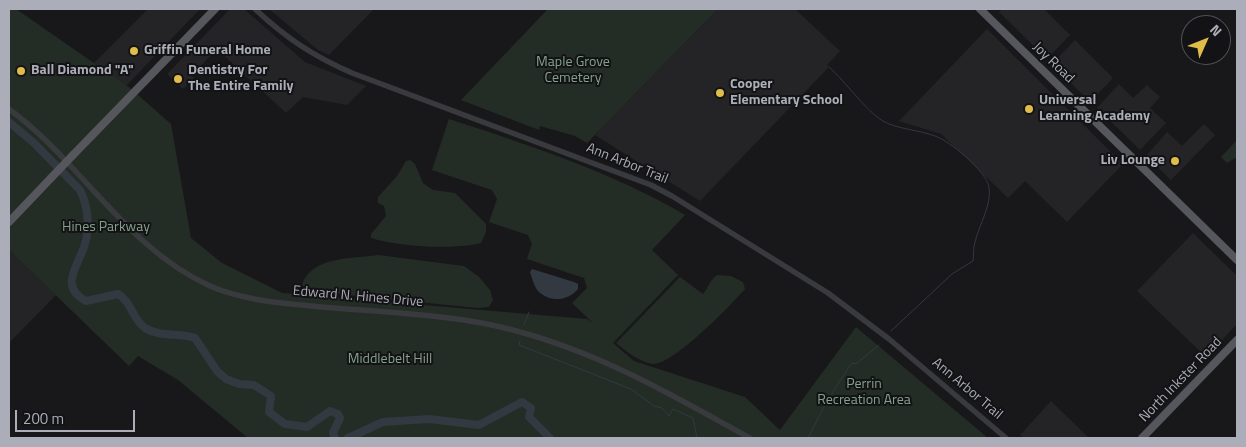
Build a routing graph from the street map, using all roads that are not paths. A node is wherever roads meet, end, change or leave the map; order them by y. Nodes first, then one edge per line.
1 (215, 9) edge
2 (255, 9) edge
3 (980, 9) edge
4 (9, 109) edge
5 (9, 222) edge
6 (1237, 260) edge
7 (1237, 340) edge
8 (750, 438) edge
9 (1006, 438) edge
10 (1142, 438) edge

1 - 5 main road, bridge
2 - 9 street, Ann Arbor Trail
3 - 6 main road, Joy Road
4 - 8 street, Edward N. Hines Drive
7 - 10 main road, North Inkster Road

